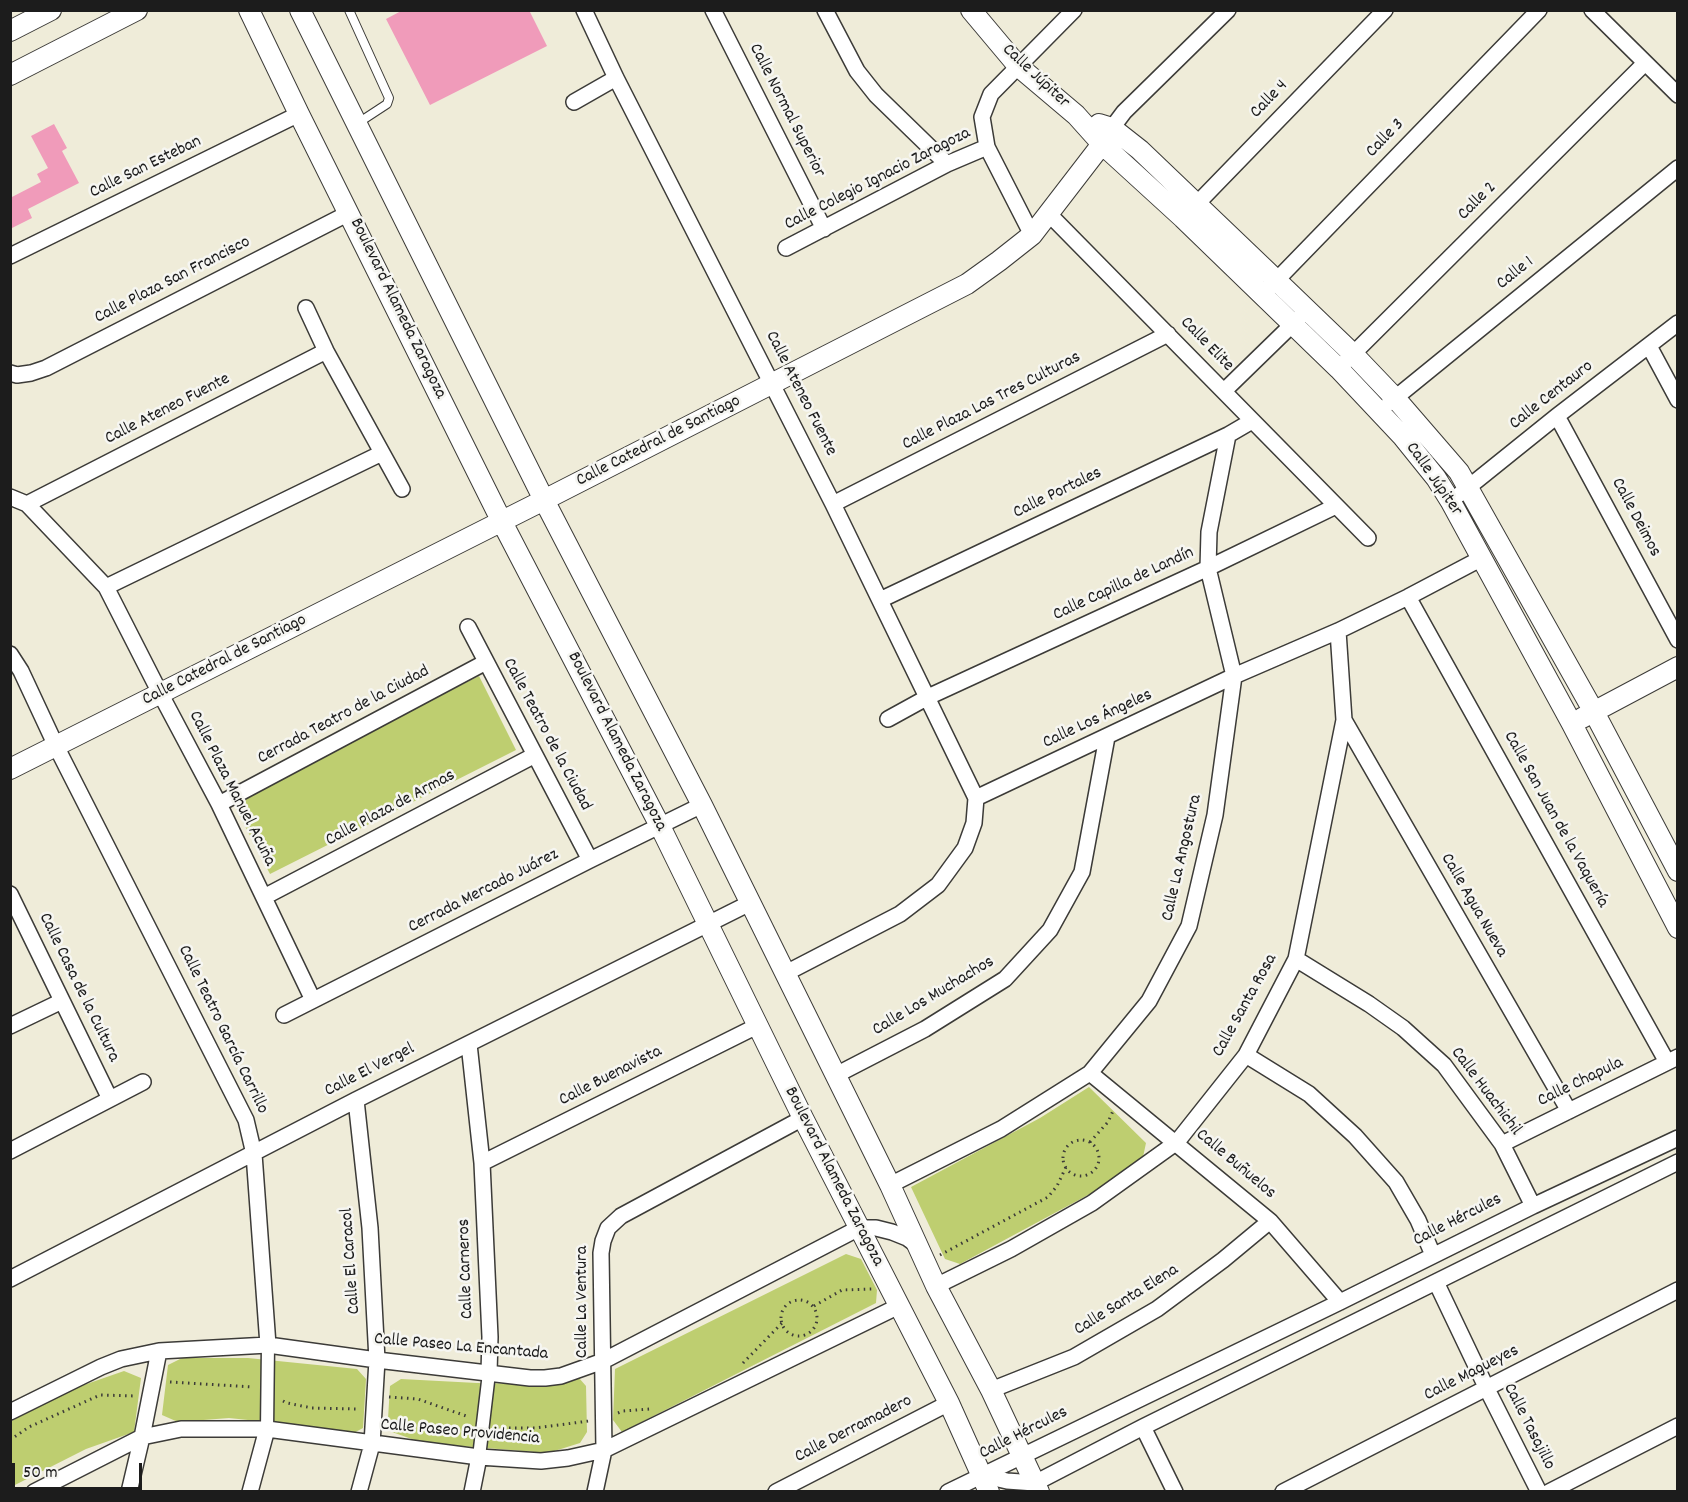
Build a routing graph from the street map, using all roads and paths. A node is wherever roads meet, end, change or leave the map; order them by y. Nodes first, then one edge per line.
1 (51, 10) edge
2 (137, 10) edge
3 (249, 10) edge
4 (300, 10) edge
5 (349, 10) edge
6 (584, 10) edge
7 (713, 10) edge
8 (825, 10) edge
9 (971, 10) edge
10 (1074, 10) edge
11 (1228, 10) edge
12 (1385, 10) edge
13 (1539, 10) edge
14 (1592, 10) edge
15 (10, 31) edge
16 (1645, 63) junction
17 (1018, 66) junction
18 (10, 75) edge
19 (616, 78) junction
20 (1677, 95) edge
21 (574, 102) dead end
22 (299, 114) junction
23 (356, 124) junction
24 (1107, 136) junction
25 (987, 147) junction
26 (947, 164) junction
27 (1677, 168) edge
28 (1190, 211) junction
29 (350, 213) junction
30 (1048, 213) junction
31 (824, 229) junction
32 (1032, 235) junction
33 (786, 248) dead end
34 (10, 256) edge
35 (1276, 280) junction
36 (1263, 295) junction
37 (306, 309) dead end
38 (1300, 316) junction
39 (1677, 323) edge
40 (1168, 334) junction
41 (1649, 346) junction
42 (326, 351) junction
43 (1353, 354) junction
44 (1339, 369) junction
45 (10, 373) edge
46 (773, 384) junction
47 (1224, 391) junction
48 (1395, 398) junction
49 (1677, 400) edge
50 (1380, 411) junction
51 (1557, 416) junction
52 (1252, 421) junction
53 (1228, 435) junction
54 (382, 453) junction
55 (1468, 487) junction
56 (402, 489) dead end
57 (10, 497) edge
58 (544, 500) junction
59 (1451, 502) junction
60 (27, 504) junction
61 (833, 504) junction
62 (1336, 506) junction
63 (502, 522) junction
64 (1368, 538) dead end
65 (1482, 558) junction
66 (1208, 568) junction
67 (106, 587) junction
68 (1408, 597) junction
69 (880, 600) junction
70 (468, 627) dead end
71 (1338, 631) junction
72 (1677, 640) edge
73 (10, 654) edge
74 (486, 662) junction
75 (1677, 667) edge
76 (1234, 676) junction
77 (160, 693) junction
78 (928, 698) junction
79 (1594, 712) junction
80 (888, 719) dead end
81 (1344, 720) junction
82 (1572, 724) junction
83 (1107, 737) junction
84 (56, 746) junction
85 (536, 755) junction
86 (10, 769) edge
87 (976, 798) junction
88 (219, 804) junction
89 (702, 805) junction
90 (660, 826) junction
91 (590, 860) junction
92 (1677, 871) edge
93 (11, 895) edge
94 (264, 897) junction
95 (750, 903) junction
96 (708, 924) junction
97 (1677, 928) edge
98 (1296, 959) junction
99 (786, 973) junction
100 (313, 1000) junction
101 (62, 1001) junction
102 (284, 1015) dead end
103 (10, 1026) edge
104 (757, 1026) junction
105 (469, 1044) junction
106 (1246, 1055) junction
107 (1672, 1059) edge
108 (1090, 1072) junction
109 (836, 1075) junction
110 (143, 1082) dead end
111 (1120, 1096) junction
112 (110, 1099) junction
113 (356, 1100) junction
114 (1569, 1111) junction
115 (802, 1118) junction
116 (1677, 1138) edge
117 (1090, 1142) junction
118 (1177, 1142) junction
119 (1502, 1144) junction
120 (10, 1151) edge
121 (254, 1154) junction
122 (1677, 1162) edge
123 (482, 1163) junction
124 (1066, 1167) junction
125 (890, 1185) junction
126 (1533, 1206) junction
127 (1270, 1221) junction
128 (859, 1228) junction
129 (921, 1255) junction
130 (1433, 1255) junction
131 (10, 1279) edge
132 (1436, 1282) junction
133 (936, 1286) junction
134 (1677, 1290) edge
135 (895, 1299) junction
136 (1340, 1302) junction
137 (813, 1306) junction
138 (782, 1323) junction
139 (268, 1345) junction
140 (159, 1351) junction
141 (377, 1360) junction
142 (603, 1361) junction
143 (741, 1365) dead end
144 (489, 1373) junction
145 (153, 1381) junction
146 (1486, 1389) junction
147 (991, 1390) junction
148 (268, 1391) junction
149 (150, 1399) junction
150 (375, 1402) junction
151 (949, 1403) junction
152 (656, 1409) dead end
153 (10, 1412) edge
154 (604, 1419) junction
155 (483, 1425) junction
156 (1677, 1426) edge
157 (1143, 1427) junction
158 (267, 1429) junction
159 (142, 1437) junction
160 (10, 1440) edge
161 (372, 1444) junction
162 (604, 1450) junction
163 (1022, 1456) junction
164 (479, 1457) junction
165 (985, 1483) edge
166 (1037, 1487) edge
167 (34, 1491) edge
168 (129, 1491) edge
169 (250, 1491) edge
170 (359, 1491) edge
171 (472, 1491) edge
172 (595, 1491) edge
173 (776, 1491) edge
174 (948, 1491) edge
175 (1175, 1491) edge
176 (1284, 1491) edge
177 (1539, 1491) edge
178 (1549, 1491) edge

1 - 15 street
2 - 18 street
3 - 22 street, Boulevard Alameda Zaragoza
4 - 23 street
5 - 23 lane
6 - 19 street, Calle Ateneo Fuente
7 - 31 street, Calle Normal Superior
8 - 26 street
9 - 17 street, Calle Júpiter
10 - 17 street
11 - 24 street, Calle Catedral de Santiago
12 - 28 street, Calle 4
13 - 35 street, Calle 3
14 - 16 street
16 - 20 street
16 - 43 street, Calle 2
17 - 24 street, Calle Júpiter
17 - 25 street
19 - 21 street
19 - 46 street, Calle Ateneo Fuente
22 - 29 street, Boulevard Alameda Zaragoza
22 - 34 street, Calle San Esteban
23 - 58 street
24 - 28 street, Calle Júpiter
24 - 30 street, Calle Catedral de Santiago
25 - 26 street, Calle Colegio Ignacio Zaragoza
25 - 32 street
26 - 31 street, Calle Colegio Ignacio Zaragoza
27 - 48 street, Calle 1
28 - 35 street, Calle Júpiter
28 - 36 street, Calle Júpiter
29 - 45 street, Calle Plaza San Francisco
29 - 63 street, Boulevard Alameda Zaragoza
30 - 32 street, Calle Catedral de Santiago
30 - 40 street, Calle Elite
31 - 33 street, Calle Colegio Ignacio Zaragoza
32 - 46 street, Calle Catedral de Santiago
35 - 36 street, Calle 3
35 - 38 street, Calle Júpiter
36 - 38 street, Calle Júpiter
37 - 42 street
38 - 43 street, Calle Júpiter
38 - 44 street, Calle Júpiter
38 - 47 street
39 - 41 street, Calle Centauro
40 - 47 street, Calle Elite
40 - 61 street, Calle Plaza Las Tres Culturas
41 - 49 street
41 - 51 street, Calle Centauro
42 - 54 street
42 - 60 street, Calle Ateneo Fuente
43 - 44 street, Calle 2
43 - 48 street, Calle Júpiter
44 - 50 street, Calle Júpiter
46 - 58 street, Calle Catedral de Santiago
46 - 61 street, Calle Ateneo Fuente
47 - 52 street, Calle Elite
48 - 50 street, Calle 1
48 - 55 street, Calle Júpiter
50 - 59 street, Calle Júpiter
51 - 55 street, Calle Centauro
51 - 72 street, Calle Deimos
52 - 53 street, Calle Portales
52 - 62 street, Calle Elite
53 - 66 street, Calle La Angostura
53 - 69 street, Calle Portales
54 - 56 street
54 - 67 street
55 - 59 street, Calle Centauro
55 - 79 street, Calle Júpiter
57 - 60 street, Calle Plaza Manuel Acuña
58 - 63 street, Calle Catedral de Santiago
58 - 89 street
59 - 65 street, Calle Júpiter
60 - 67 street, Calle Plaza Manuel Acuña
61 - 69 street, Calle Ateneo Fuente
62 - 64 street, Calle Elite
62 - 66 street, Calle Capilla de Landín
63 - 77 street, Calle Catedral de Santiago
63 - 90 street, Boulevard Alameda Zaragoza
65 - 68 street, Calle Los Ángeles
65 - 82 street, Calle Júpiter
66 - 76 street, Calle La Angostura
66 - 78 street, Calle Capilla de Landín
67 - 77 street, Calle Plaza Manuel Acuña
68 - 71 street, Calle Los Ángeles
68 - 107 street, Calle San Juan de la Vaquería
69 - 78 street, Calle Ateneo Fuente
70 - 74 street, Calle Teatro de la Ciudad
71 - 76 street, Calle Los Ángeles
71 - 81 street, Calle Santa Rosa
73 - 84 street, Calle Teatro García Carrillo
74 - 85 street, Calle Teatro de la Ciudad
74 - 88 street, Cerrada Teatro de la Ciudad
75 - 79 street
76 - 83 street, Calle Los Ángeles
76 - 108 street, Calle La Angostura
77 - 84 street, Calle Catedral de Santiago
77 - 88 street, Calle Plaza Manuel Acuña
78 - 80 street, Calle Capilla de Landín
78 - 87 street, Calle Ateneo Fuente
79 - 82 street
79 - 92 street, Calle Júpiter
81 - 98 street, Calle Santa Rosa
81 - 114 street, Calle Agua Nueva
82 - 97 street, Calle Júpiter
83 - 87 street, Calle Los Ángeles
83 - 109 street, Calle Los Muchachos
84 - 86 street, Calle Catedral de Santiago
84 - 121 street, Calle Teatro García Carrillo
85 - 91 street, Calle Teatro de la Ciudad
85 - 94 street, Calle Plaza de Armas
87 - 99 street
88 - 94 street, Calle Plaza Manuel Acuña
89 - 90 street, Cerrada Mercado Juárez
89 - 95 street
90 - 91 street, Cerrada Mercado Juárez
90 - 96 street, Boulevard Alameda Zaragoza
91 - 100 street, Cerrada Mercado Juárez
93 - 101 street, Calle Casa de la Cultura
94 - 100 street, Calle Plaza Manuel Acuña
95 - 96 street, Calle El Vergel
95 - 99 street
96 - 104 street, Boulevard Alameda Zaragoza
96 - 105 street, Calle El Vergel
98 - 106 street, Calle Santa Rosa
98 - 119 street, Calle Huachichil
99 - 109 street
100 - 102 street, Cerrada Mercado Juárez
101 - 103 street
101 - 112 street, Calle Casa de la Cultura
104 - 115 street, Boulevard Alameda Zaragoza
104 - 123 street, Calle Buenavista
105 - 113 street, Calle El Vergel
105 - 123 street, Calle Carneros
106 - 118 street, Calle Santa Rosa
106 - 130 street
107 - 114 street, Calle Chapula
108 - 111 street, Calle Buñuelos
108 - 125 street, Calle La Angostura
109 - 125 street
110 - 112 street
111 - 117 path
111 - 118 street, Calle Buñuelos
112 - 120 street
113 - 121 street, Calle El Vergel
113 - 141 street, Calle El Caracol
114 - 119 street, Calle Chapula
115 - 128 street, Boulevard Alameda Zaragoza
115 - 142 street, Calle La Ventura
116 - 126 street, Calle Hércules
117 - 124 path
117 - 124 path
118 - 127 street, Calle Buñuelos
118 - 133 street, Calle Santa Rosa
119 - 126 street, Calle Huachichil
121 - 131 street, Calle El Vergel
121 - 139 street, Calle Teatro García Carrillo
122 - 132 street
123 - 144 street, Calle Carneros
124 - 129 path
125 - 129 street
126 - 130 street, Calle Hércules
127 - 136 street, Calle Buñuelos
127 - 147 street, Calle Santa Elena
128 - 129 street
128 - 135 street, Boulevard Alameda Zaragoza
128 - 142 street, Calle Paseo La Encantada
129 - 133 street
130 - 136 street, Calle Hércules
132 - 146 street, Calle Tasajillo
132 - 157 street
133 - 147 street
134 - 146 street, Calle Magueyes
135 - 137 path
135 - 151 street, Boulevard Alameda Zaragoza
135 - 162 street, Calle Paseo Providencia
136 - 163 street, Calle Hércules
137 - 138 path
137 - 138 path
138 - 143 path
139 - 140 street, Calle Paseo La Encantada
139 - 141 street, Calle Paseo La Encantada
139 - 148 street, Calle Teatro García Carrillo
140 - 145 street
140 - 153 street, Calle Paseo La Encantada
141 - 144 street, Calle Paseo La Encantada
141 - 150 street, Calle El Caracol
142 - 144 street, Calle Paseo La Encantada
142 - 154 street, Calle La Ventura
144 - 155 street, Calle Carneros
145 - 148 path
145 - 149 street
146 - 176 street, Calle Magueyes
146 - 177 street, Calle Tasajillo
147 - 163 street
148 - 150 path
148 - 158 street, Calle Teatro García Carrillo
149 - 159 street
149 - 160 path
150 - 155 path
150 - 161 street, Calle El Caracol
151 - 165 street, Boulevard Alameda Zaragoza
151 - 173 street, Calle Derramadero
152 - 154 path
154 - 155 path
154 - 162 street, Calle La Ventura
155 - 164 street, Calle Carneros
156 - 178 street
157 - 166 street
157 - 175 street
158 - 159 street, Calle Paseo Providencia
158 - 161 street, Calle Paseo Providencia
158 - 169 street, Calle Teatro García Carrillo
159 - 167 street, Calle Paseo Providencia
159 - 168 street
161 - 164 street, Calle Paseo Providencia
161 - 170 street, Calle El Caracol
162 - 164 street, Calle Paseo Providencia
162 - 172 street, Calle La Ventura
163 - 165 street, Calle Hércules
163 - 166 street
164 - 171 street, Calle Carneros
165 - 166 street, Calle Hércules
165 - 174 street

